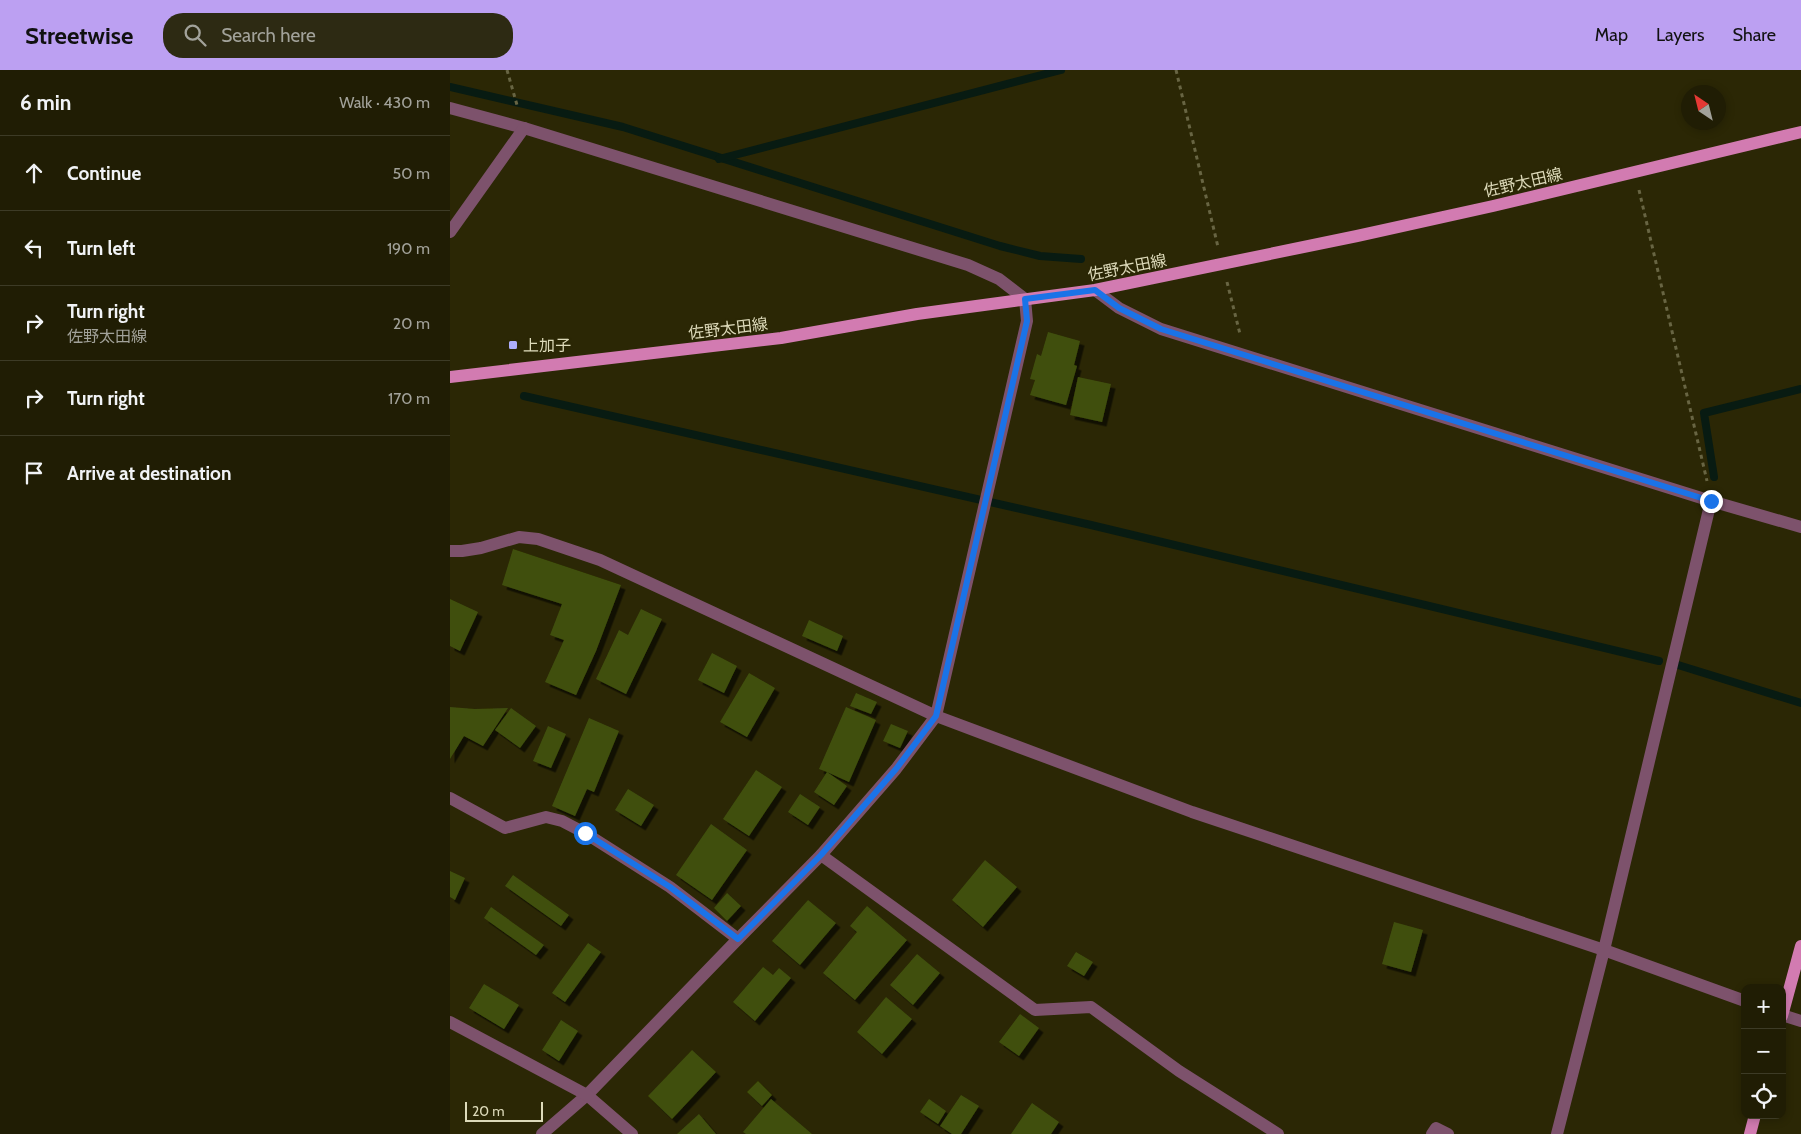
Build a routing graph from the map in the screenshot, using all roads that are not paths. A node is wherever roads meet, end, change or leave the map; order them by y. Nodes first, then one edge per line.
1 (450, 108) edge
2 (524, 128) junction
3 (1801, 132) edge
4 (450, 232) edge
5 (1095, 290) junction
6 (1025, 299) junction
7 (450, 377) edge
8 (1711, 501) junction
9 (1801, 527) edge
10 (450, 551) edge
11 (936, 716) junction
12 (450, 798) edge
13 (821, 855) junction
14 (738, 939) junction
15 (1801, 946) edge
16 (1604, 950) junction
17 (1741, 1000) edge
18 (1786, 1000) edge
19 (1786, 1016) edge
20 (1801, 1021) edge
21 (450, 1022) edge
22 (587, 1095) junction
23 (1755, 1119) edge
24 (542, 1134) edge
25 (632, 1134) edge
26 (1278, 1134) edge
27 (1432, 1134) edge
28 (1448, 1134) edge
29 (1557, 1134) edge
30 (1750, 1134) edge

1 - 2 street
2 - 4 street
2 - 6 street
3 - 5 main road, 佐野太田線
5 - 6 main road, 佐野太田線
5 - 8 street
6 - 7 main road, 佐野太田線
6 - 11 street
8 - 9 street
8 - 16 street
10 - 11 street
11 - 13 street
11 - 16 street
12 - 14 street
13 - 14 street
13 - 26 street
14 - 22 street
15 - 18 main road
16 - 17 street
16 - 29 street
19 - 20 street
21 - 22 street
22 - 24 street
22 - 25 street
23 - 30 main road
27 - 28 street

